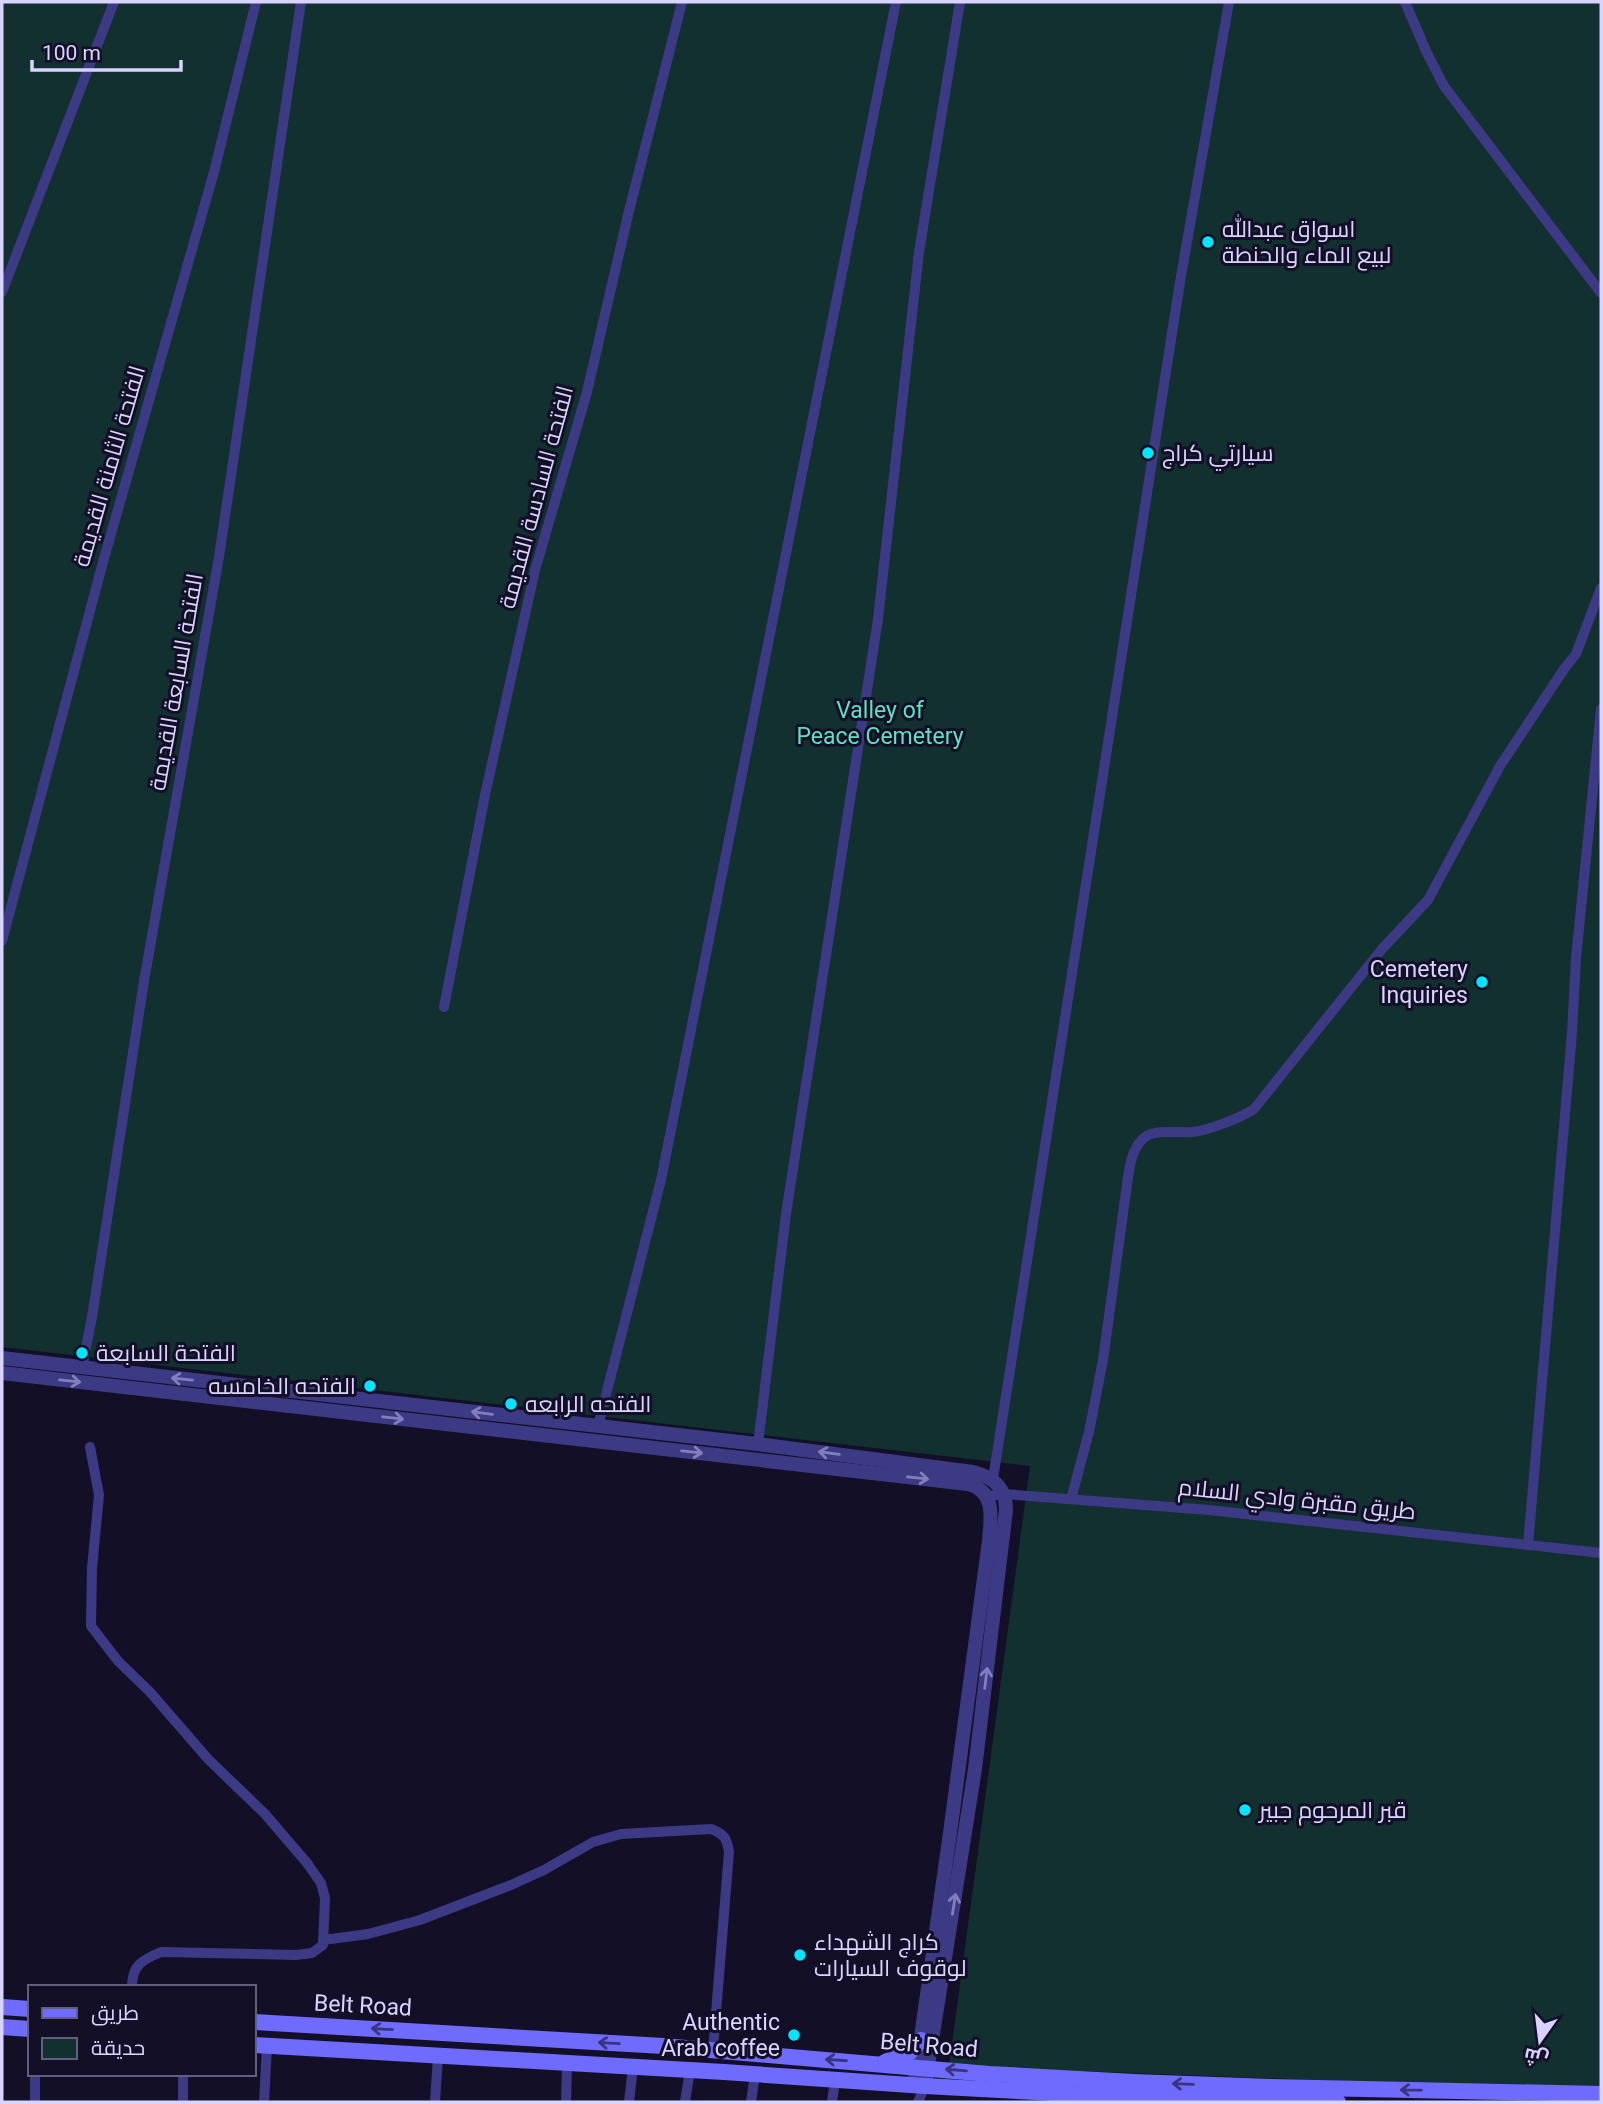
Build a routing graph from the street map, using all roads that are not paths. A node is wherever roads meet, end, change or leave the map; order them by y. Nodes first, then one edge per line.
1 (114, 2) edge
2 (256, 2) edge
3 (301, 2) edge
4 (682, 2) edge
5 (896, 2) edge
6 (960, 2) edge
7 (1229, 2) edge
8 (1405, 2) edge
9 (2, 292) edge
10 (1601, 293) edge
11 (1601, 588) edge
12 (1601, 709) edge
13 (2, 941) edge
14 (443, 1007) dead end
15 (2, 1359) edge
16 (82, 1368) junction
17 (2, 1373) edge
18 (325, 1395) junction
19 (358, 1399) junction
20 (326, 1410) junction
21 (355, 1414) junction
22 (598, 1426) junction
23 (623, 1428) junction
24 (661, 1433) junction
25 (623, 1444) junction
26 (758, 1444) junction
27 (90, 1447) dead end
28 (657, 1448) junction
29 (993, 1479) junction
30 (1004, 1494) junction
31 (987, 1495) junction
32 (1071, 1499) junction
33 (1528, 1545) junction
34 (1601, 1553) edge
35 (962, 1745) junction
36 (978, 1748) junction
37 (959, 1766) junction
38 (975, 1769) junction
39 (323, 1940) junction
40 (132, 1985) edge
41 (2, 2007) edge
42 (28, 2009) edge
43 (256, 2022) edge
44 (2, 2027) edge
45 (28, 2029) edge
46 (461, 2034) junction
47 (507, 2037) junction
48 (921, 2040) junction
49 (260, 2045) edge
50 (713, 2050) junction
51 (438, 2056) junction
52 (465, 2058) junction
53 (501, 2060) junction
54 (882, 2063) junction
55 (567, 2064) junction
56 (633, 2067) junction
57 (923, 2068) junction
58 (690, 2070) junction
59 (755, 2074) junction
60 (35, 2076) edge
61 (183, 2076) edge
62 (835, 2080) junction
63 (918, 2094) edge
64 (1601, 2094) edge
65 (35, 2102) edge
66 (183, 2102) edge
67 (264, 2102) edge
68 (435, 2102) edge
69 (566, 2102) edge
70 (629, 2102) edge
71 (685, 2102) edge
72 (751, 2102) edge
73 (832, 2102) edge
74 (1338, 2102) edge

1 - 9 street
2 - 13 street, الفتحة الثامنة القديمة
3 - 16 street, الفتحة السابعة القديمة
4 - 14 street, الفتحة السادسة القديمة
5 - 22 street
6 - 26 street
7 - 29 street
8 - 10 street
11 - 32 street
12 - 33 street
15 - 16 street
18 -> 16 street
17 -> 20 street
18 - 19 street
18 - 20 street
19 - 21 street
22 -> 19 street
20 - 21 street
21 -> 25 street
22 - 23 street
23 - 24 street
23 - 25 street
24 - 26 street
24 - 28 street
25 - 28 street
29 -> 26 street
27 - 39 street
28 -> 31 street
29 - 30 street
29 - 31 street
30 - 31 street, طريق مقبرة وادي السلام
30 - 32 street, طريق مقبرة وادي السلام
36 -> 30 street
31 - 35 street
32 - 33 street, طريق مقبرة وادي السلام
33 - 34 street, طريق مقبرة وادي السلام
35 - 36 street
35 - 37 street
36 - 38 street
37 - 38 street
37 - 48 street
57 -> 38 street
39 - 40 street
39 - 50 street
41 - 42 main road
46 -> 43 main road, Belt Road
44 - 45 main road
46 - 47 main road, Belt Road
46 - 52 main road
50 -> 47 main road, Belt Road
47 - 53 main road
48 - 54 main road
48 - 57 street
49 - 51 main road, Belt Road
49 - 67 street
54 -> 50 main road, Belt Road
51 - 52 main road, Belt Road
51 - 68 street
52 - 53 main road, Belt Road
53 - 55 main road, Belt Road
54 - 57 main road, Belt Road
55 - 56 main road, Belt Road
55 - 69 street
56 - 58 main road, Belt Road
56 - 70 street
57 - 63 street
64 -> 57 main road, Belt Road
58 - 59 main road, Belt Road
58 - 71 street
59 - 62 main road, Belt Road
59 - 72 street
60 - 65 street
61 - 66 street
62 - 63 main road, Belt Road
62 - 73 street
63 - 74 main road, Belt Road

